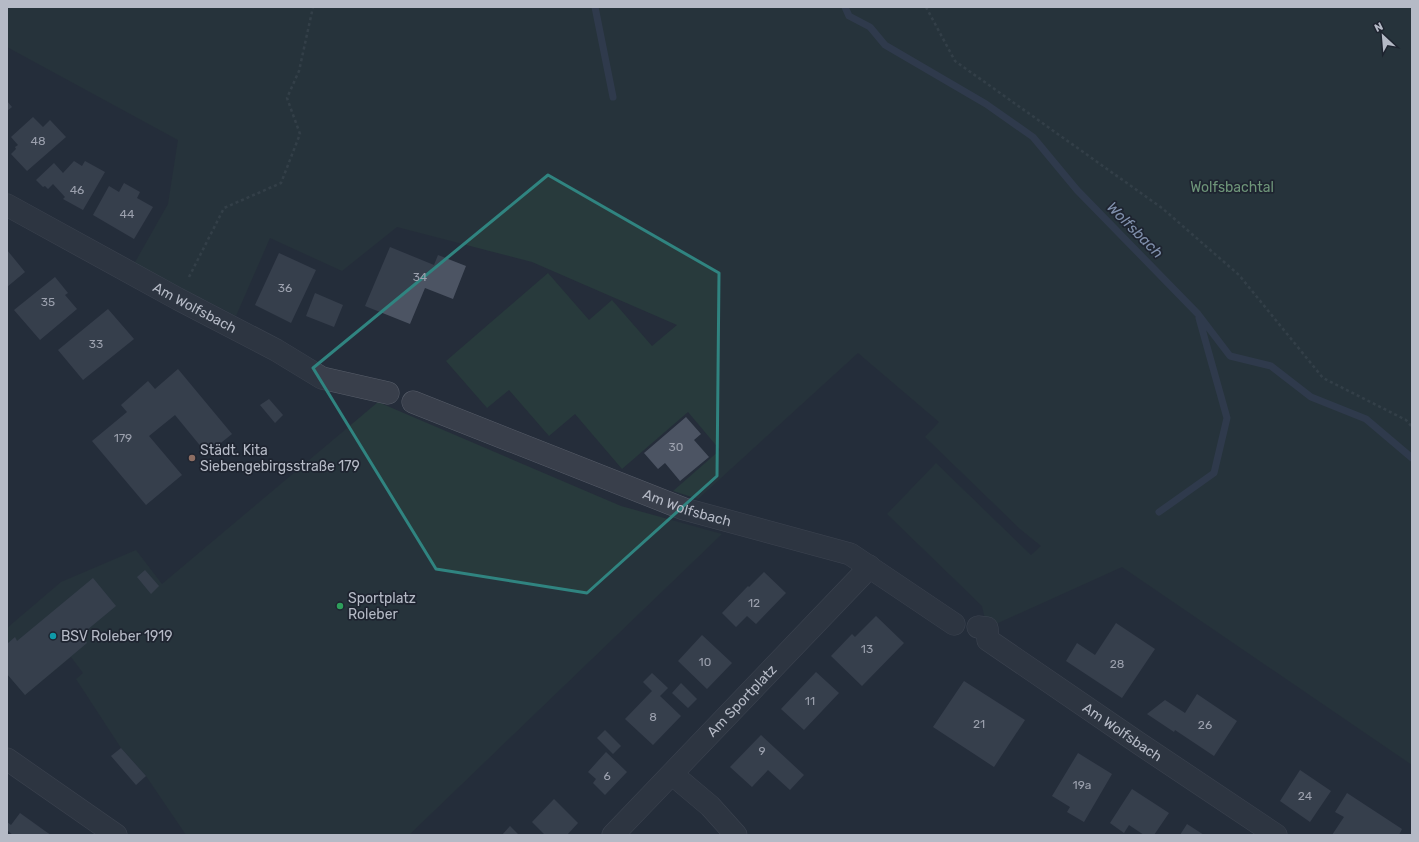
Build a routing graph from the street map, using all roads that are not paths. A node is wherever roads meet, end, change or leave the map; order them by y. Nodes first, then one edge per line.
1 (7, 205) edge
2 (388, 393) dead end
3 (413, 402) dead end
4 (869, 566) junction
5 (954, 624) dead end
6 (978, 627) dead end
7 (7, 759) edge
8 (672, 774) junction
9 (116, 835) edge
10 (613, 835) edge
11 (736, 835) edge
12 (1276, 835) edge

1 - 2 street, Am Wolfsbach
3 - 4 street, Am Wolfsbach
4 - 5 street, Am Wolfsbach
4 - 8 street, Am Sportplatz
6 - 12 street, Am Wolfsbach
7 - 9 street
8 - 10 street, Am Sportplatz
8 - 11 street

